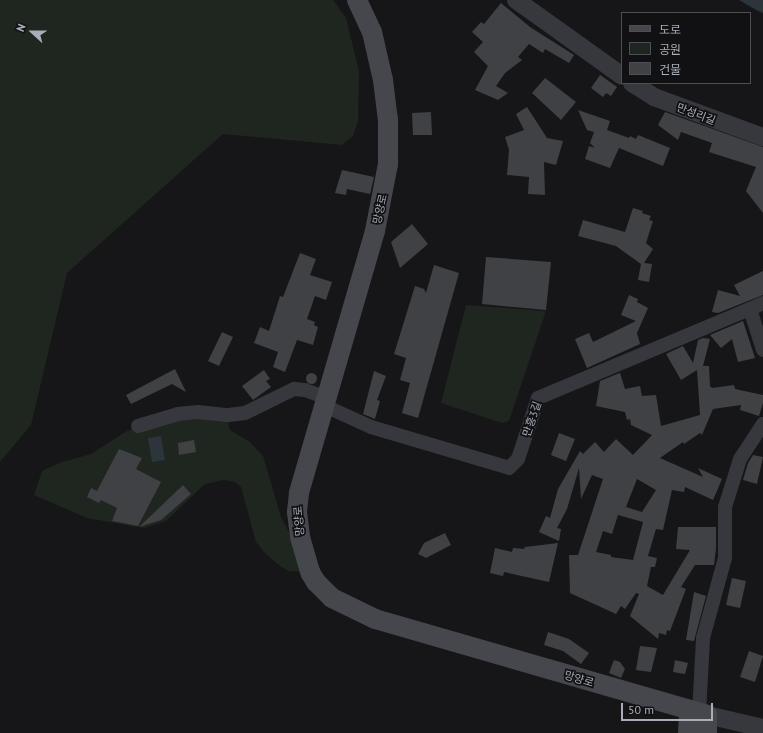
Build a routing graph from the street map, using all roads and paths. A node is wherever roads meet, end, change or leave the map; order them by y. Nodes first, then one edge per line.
1 (357, 0) edge
2 (516, 0) edge
3 (621, 75) edge
4 (634, 84) edge
5 (763, 137) edge
6 (757, 306) edge
7 (763, 350) edge
8 (326, 402) junction
9 (763, 424) edge
10 (138, 426) dead end
11 (701, 718) edge
12 (763, 728) edge
13 (688, 733) edge

1 - 8 main road, 망양로
2 - 3 street
4 - 5 street, 만성리길
6 - 7 street, 만흥3길
6 - 8 street, 만흥3길
8 - 10 street
8 - 11 main road, 망양로
9 - 11 street
11 - 12 street, 망양로
11 - 13 main road

